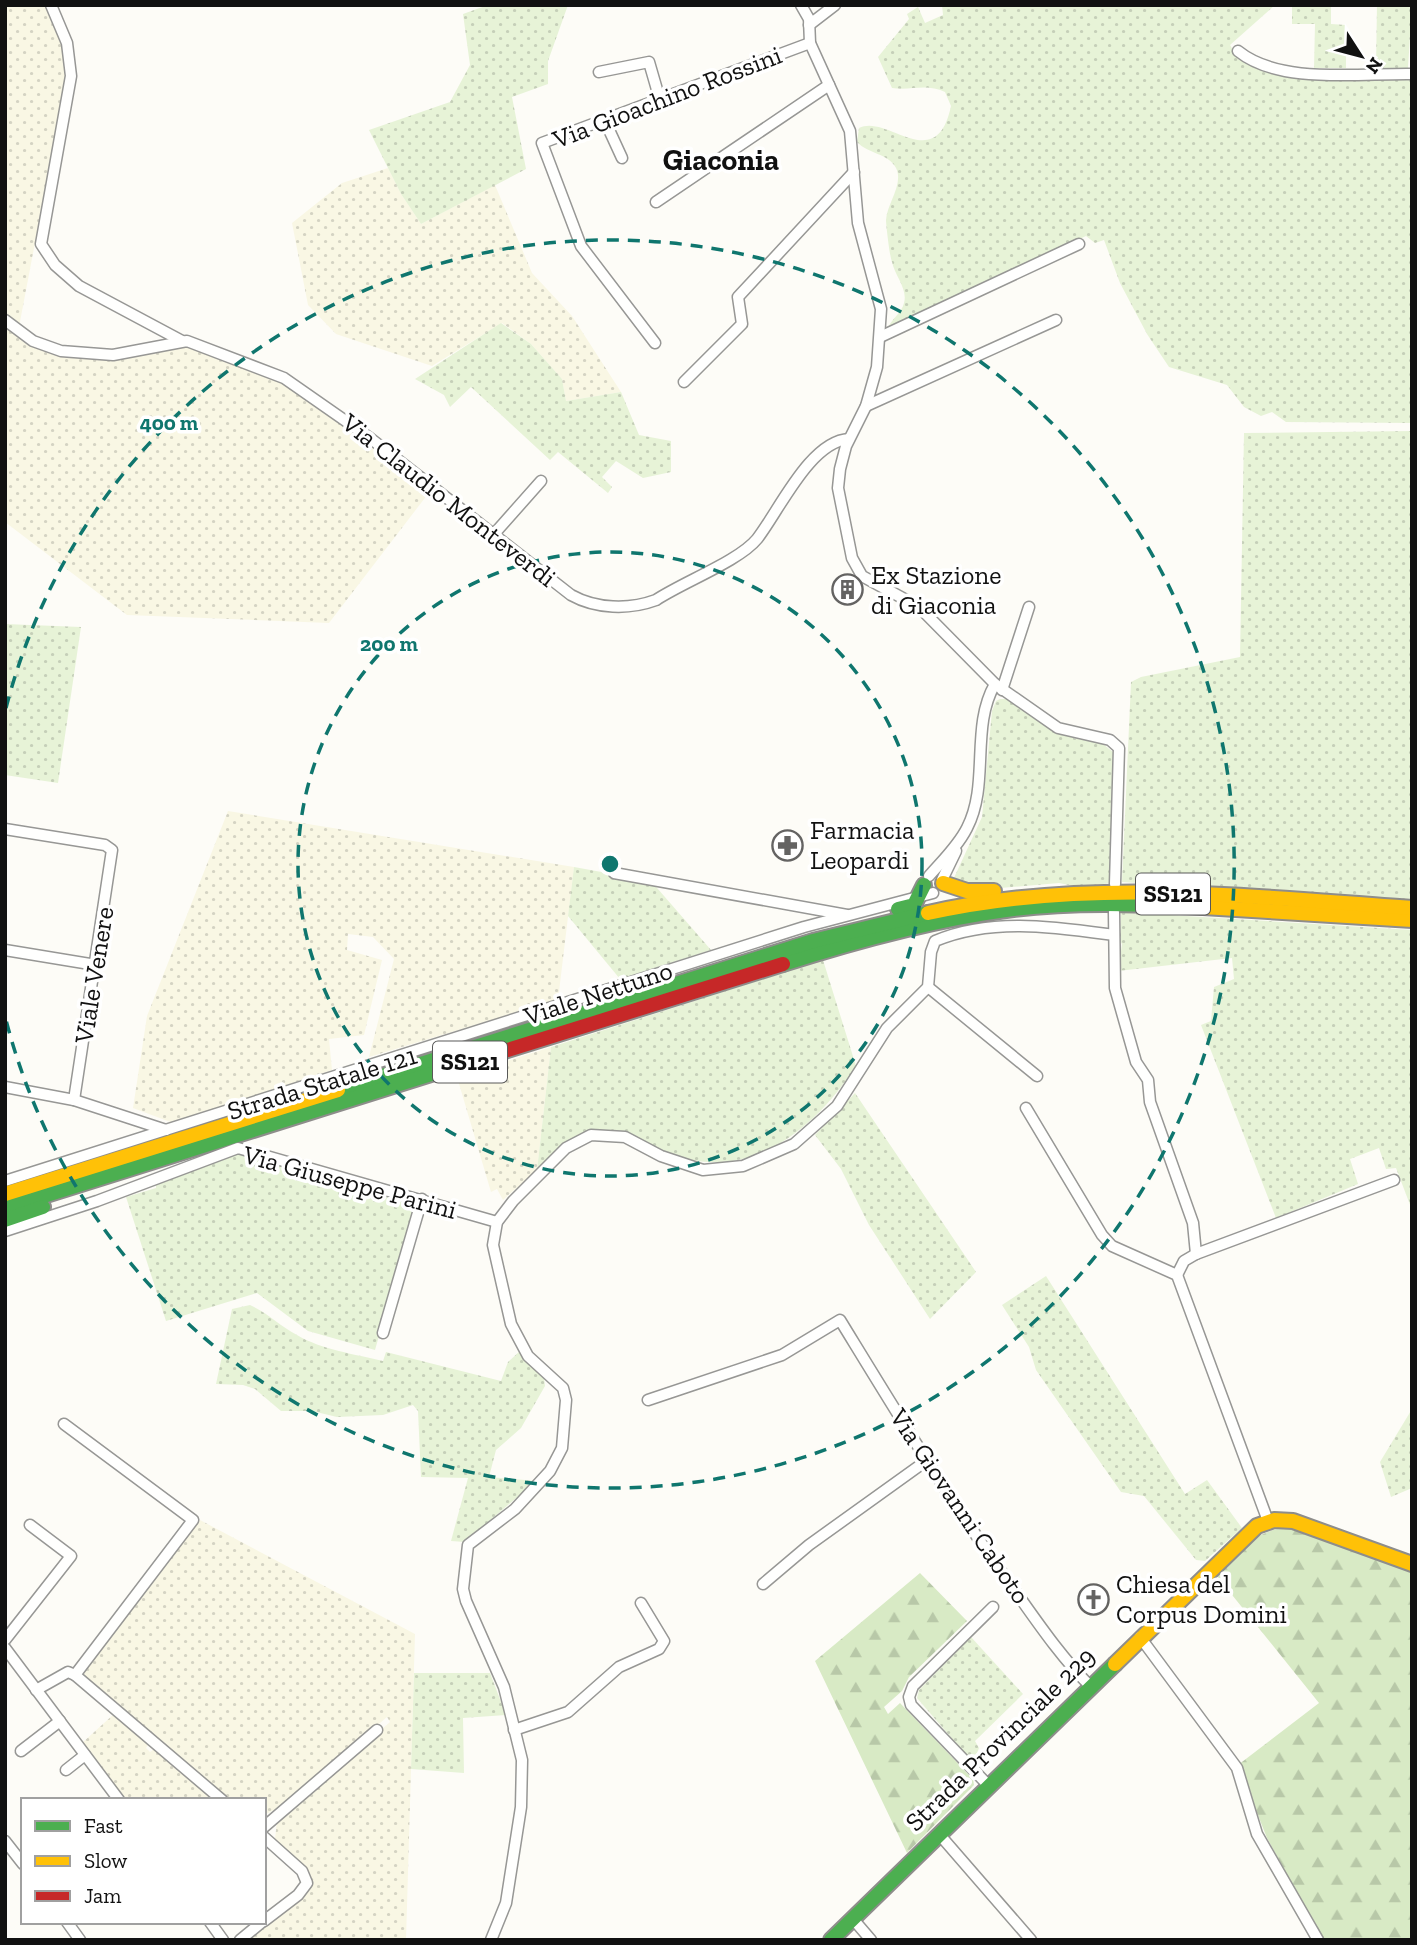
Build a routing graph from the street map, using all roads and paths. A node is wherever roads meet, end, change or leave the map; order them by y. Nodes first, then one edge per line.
1 (51, 5) edge
2 (801, 5) edge
3 (835, 5) edge
4 (809, 25) junction
5 (810, 43) junction
6 (1238, 51) dead end
7 (599, 72) dead end
8 (1412, 74) edge
9 (828, 85) junction
10 (660, 100) junction
11 (605, 121) junction
12 (622, 158) dead end
13 (854, 172) junction
14 (656, 202) dead end
15 (1079, 244) dead end
16 (5, 320) edge
17 (1056, 320) dead end
18 (880, 337) junction
19 (182, 342) junction
20 (655, 343) dead end
21 (684, 382) dead end
22 (866, 405) junction
23 (849, 439) junction
24 (541, 481) dead end
25 (494, 534) junction
26 (1029, 607) dead end
27 (999, 687) junction
28 (5, 829) edge
29 (614, 873) dead end
30 (1115, 884) dead end
31 (928, 886) junction
32 (1069, 892) junction
33 (1412, 908) edge
34 (1114, 912) dead end
35 (848, 915) junction
36 (935, 915) junction
37 (1412, 920) edge
38 (1114, 935) junction
39 (813, 941) junction
40 (5, 950) edge
41 (96, 965) junction
42 (928, 987) junction
43 (1037, 1076) dead end
44 (5, 1087) edge
45 (74, 1100) junction
46 (1026, 1108) dead end
47 (166, 1130) junction
48 (113, 1174) junction
49 (1394, 1180) dead end
50 (5, 1181) edge
51 (5, 1195) edge
52 (422, 1199) junction
53 (5, 1208) edge
54 (5, 1220) edge
55 (497, 1222) junction
56 (5, 1231) edge
57 (1196, 1254) junction
58 (1177, 1275) junction
59 (383, 1334) dead end
60 (648, 1400) dead end
61 (64, 1424) dead end
62 (926, 1461) junction
63 (1268, 1521) junction
64 (30, 1525) dead end
65 (1412, 1564) edge
66 (762, 1584) dead end
67 (641, 1603) dead end
68 (993, 1607) dead end
69 (1140, 1637) junction
70 (5, 1640) edge
71 (5, 1648) edge
72 (75, 1675) junction
73 (1090, 1686) junction
74 (36, 1690) junction
75 (60, 1721) junction
76 (377, 1730) dead end
77 (514, 1730) junction
78 (21, 1751) dead end
79 (85, 1755) junction
80 (66, 1770) dead end
81 (988, 1785) junction
82 (117, 1798) edge
83 (220, 1798) edge
84 (266, 1825) edge
85 (939, 1834) junction
86 (266, 1838) edge
87 (5, 1841) edge
88 (21, 1861) edge
89 (853, 1919) junction
90 (266, 1920) edge
91 (68, 1924) edge
92 (211, 1924) edge
93 (260, 1924) edge
94 (80, 1940) edge
95 (223, 1940) edge
96 (240, 1940) edge
97 (491, 1940) edge
98 (831, 1940) edge
99 (871, 1940) edge
100 (1031, 1940) edge
101 (1318, 1940) edge

1 - 19 street
2 - 4 street
3 - 4 street
4 - 5 street
5 - 9 street
5 - 10 street, Via Gioachino Rossini
6 - 8 street
7 - 10 street
9 - 13 street
9 - 14 street
10 - 11 street, Via Gioachino Rossini
11 - 12 street
11 - 20 street, Via Gioachino Rossini
13 - 18 street
13 - 21 street
15 - 18 street
16 - 19 street, Via Claudio Monteverdi
17 - 22 street
18 - 22 street
19 - 25 street, Via Claudio Monteverdi
22 - 23 street
23 - 25 street, Via Claudio Monteverdi
23 - 27 street
24 - 25 street
26 - 27 street
27 - 30 street
27 - 31 street
28 - 41 street, Viale Venere
29 - 35 street
31 - 32 main road
31 - 35 street, Viale Nettuno
31 - 39 main road
32 - 33 main road, SS121
32 - 36 main road, SS121
34 - 38 street
35 - 47 street, Viale Nettuno
36 - 37 main road, SS121
36 - 39 main road, Strada Statale 121 / SS121
36 - 48 main road, Strada Statale 121 / SS121
38 - 42 street
38 - 57 street
39 - 51 main road, Strada Statale 121 / SS121
40 - 41 street
41 - 45 street, Viale Venere
42 - 43 street
42 - 55 street
44 - 45 street
45 - 47 street
46 - 58 street
47 - 50 street, Viale Nettuno
48 - 53 main road, Strada Statale 121 / SS121
48 - 54 main road
49 - 57 street
52 - 55 street, Via Giuseppe Parini
52 - 56 street, Via Giuseppe Parini
52 - 59 street
55 - 77 street
57 - 58 street
58 - 63 street
60 - 62 street, Via Giovanni Caboto
61 - 72 street
62 - 66 street
62 - 73 street, Via Giovanni Caboto
63 - 65 main road
63 - 69 main road, Strada Provinciale 229
64 - 70 street
67 - 77 street
68 - 81 street
69 - 73 main road, Strada Provinciale 229
69 - 101 street
71 - 74 street
72 - 74 street
72 - 83 street
73 - 81 main road, Strada Provinciale 229
74 - 75 street
75 - 78 street
75 - 79 street
76 - 84 street
77 - 97 street
79 - 80 street
79 - 82 street
81 - 85 main road, Strada Provinciale 229
85 - 89 main road, Strada Provinciale 229
85 - 100 street
86 - 90 street
87 - 88 street
89 - 98 main road, Strada Provinciale 229
89 - 99 street
91 - 94 street
92 - 95 street
93 - 96 street

